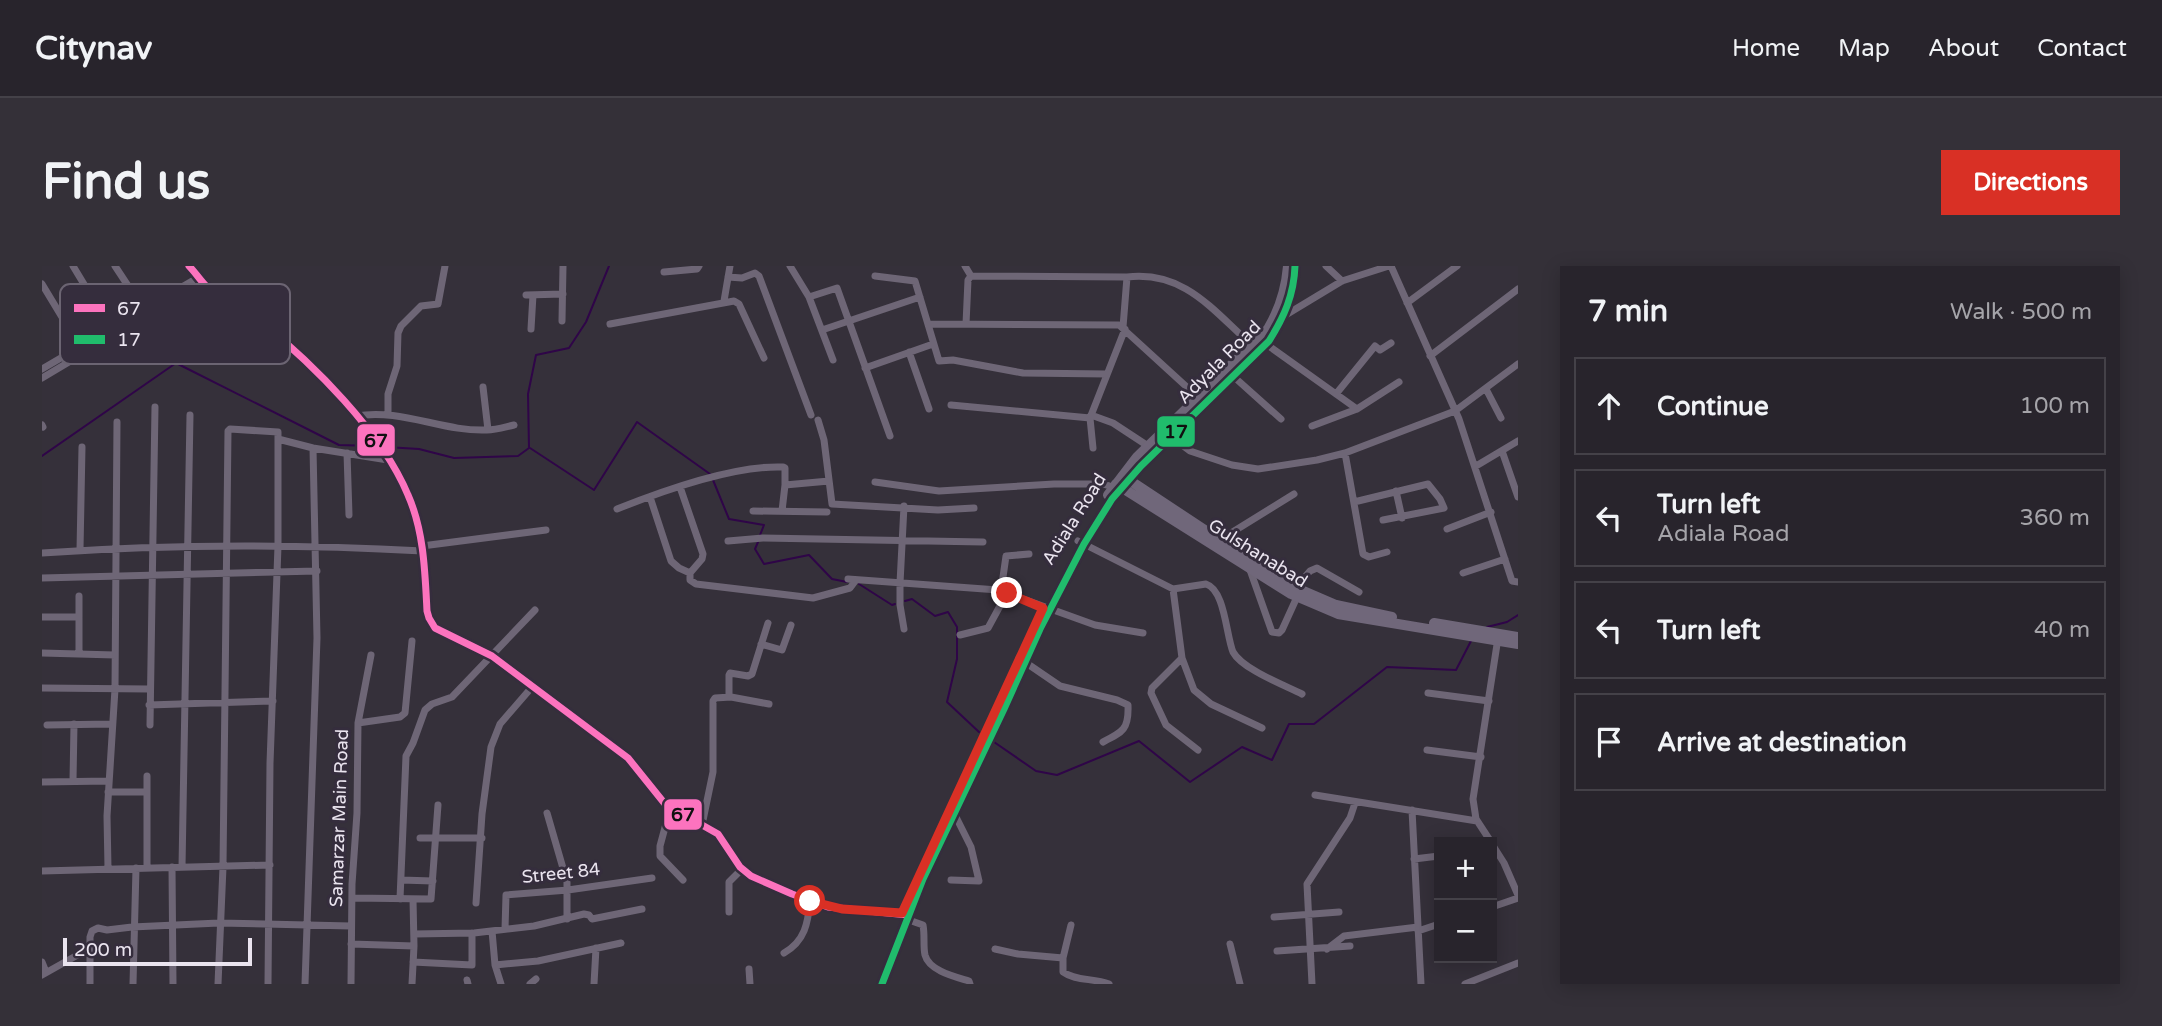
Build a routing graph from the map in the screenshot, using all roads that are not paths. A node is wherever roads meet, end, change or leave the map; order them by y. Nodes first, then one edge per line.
1 (73, 266) edge
2 (116, 266) edge
3 (189, 266) edge
4 (444, 266) edge
5 (563, 266) edge
6 (699, 266) edge
7 (730, 266) edge
8 (790, 266) edge
9 (965, 266) edge
10 (1288, 266) edge
11 (1295, 266) edge
12 (1326, 266) edge
13 (1390, 266) edge
14 (1457, 266) edge
15 (664, 272) dead end
16 (875, 276) dead end
17 (971, 276) junction
18 (728, 277) junction
19 (1127, 277) junction
20 (201, 279) junction
21 (1342, 281) junction
22 (42, 284) edge
23 (84, 284) edge
24 (127, 284) edge
25 (192, 284) edge
26 (193, 284) edge
27 (205, 284) edge
28 (1518, 289) edge
29 (563, 294) junction
30 (809, 297) junction
31 (919, 297) junction
32 (724, 301) junction
33 (1407, 303) junction
34 (60, 314) edge
35 (1284, 316) junction
36 (562, 321) dead end
37 (848, 321) junction
38 (610, 324) dead end
39 (929, 324) junction
40 (966, 324) junction
41 (1124, 328) junction
42 (531, 329) dead end
43 (822, 330) junction
44 (1391, 343) dead end
45 (933, 344) junction
46 (1259, 346) junction
47 (290, 347) edge
48 (909, 352) junction
49 (1430, 356) junction
50 (764, 358) dead end
51 (60, 359) edge
52 (833, 360) dead end
53 (66, 364) edge
54 (1518, 365) edge
55 (865, 368) junction
56 (42, 369) edge
57 (1107, 374) junction
58 (1233, 376) junction
59 (42, 379) edge
60 (1399, 382) dead end
61 (483, 387) dead end
62 (1486, 388) junction
63 (1336, 394) junction
64 (1201, 401) junction
65 (951, 405) dead end
66 (155, 407) dead end
67 (929, 409) dead end
68 (1357, 409) junction
69 (1455, 411) junction
70 (190, 415) dead end
71 (388, 415) junction
72 (811, 415) dead end
73 (356, 416) junction
74 (1090, 416) junction
75 (1501, 418) dead end
76 (1281, 419) dead end
77 (818, 420) dead end
78 (117, 422) dead end
79 (514, 425) dead end
80 (1312, 426) dead end
81 (488, 430) junction
82 (890, 436) dead end
83 (1170, 436) junction
84 (278, 439) junction
85 (1518, 442) edge
86 (1148, 446) junction
87 (82, 447) dead end
88 (313, 447) junction
89 (1093, 448) dead end
90 (1502, 451) junction
91 (347, 453) junction
92 (1345, 453) junction
93 (387, 458) junction
94 (1476, 466) junction
95 (829, 481) junction
96 (875, 482) dead end
97 (1121, 483) junction
98 (785, 485) junction
99 (680, 487) junction
100 (1396, 491) junction
101 (1294, 494) dead end
102 (650, 496) junction
103 (1518, 497) edge
104 (1112, 499) joint
105 (1354, 502) junction
106 (904, 506) junction
107 (974, 508) dead end
108 (617, 509) dead end
109 (753, 511) dead end
110 (782, 511) junction
111 (827, 512) dead end
112 (1490, 512) junction
113 (349, 515) dead end
114 (1402, 518) junction
115 (1383, 520) dead end
116 (1447, 529) dead end
117 (546, 530) dead end
118 (728, 541) dead end
119 (902, 542) junction
120 (983, 542) dead end
121 (1081, 542) junction
122 (1219, 544) junction
123 (315, 545) junction
124 (278, 546) junction
125 (226, 547) junction
126 (152, 548) junction
127 (189, 548) junction
128 (422, 548) junction
129 (115, 549) junction
130 (80, 551) junction
131 (1387, 552) dead end
132 (42, 553) edge
133 (1029, 554) dead end
134 (1506, 559) junction
135 (1249, 567) junction
136 (317, 571) junction
137 (277, 572) junction
138 (226, 573) junction
139 (690, 573) junction
140 (1463, 573) dead end
141 (189, 574) junction
142 (151, 576) junction
143 (115, 577) junction
144 (42, 578) edge
145 (1518, 582) edge
146 (900, 583) junction
147 (1173, 589) junction
148 (1004, 592) junction
149 (1359, 592) dead end
150 (1295, 593) junction
151 (79, 596) dead end
152 (1046, 609) junction
153 (535, 610) dead end
154 (42, 617) edge
155 (79, 617) junction
156 (768, 623) dead end
157 (790, 625) dead end
158 (904, 629) dead end
159 (1143, 633) dead end
160 (960, 635) dead end
161 (1498, 637) junction
162 (1518, 637) edge
163 (412, 640) dead end
164 (761, 644) junction
165 (1518, 644) edge
166 (42, 653) edge
167 (79, 654) junction
168 (115, 655) junction
169 (371, 655) dead end
170 (492, 656) junction
171 (1182, 658) junction
172 (1022, 660) junction
173 (532, 687) junction
174 (42, 688) edge
175 (115, 689) junction
176 (149, 689) junction
177 (1428, 693) dead end
178 (1301, 694) dead end
179 (729, 697) junction
180 (273, 701) junction
181 (1489, 701) junction
182 (224, 703) junction
183 (769, 704) dead end
184 (149, 705) junction
185 (186, 705) junction
186 (358, 723) junction
187 (74, 724) junction
188 (112, 724) junction
189 (149, 724) dead end
190 (47, 725) dead end
191 (1262, 729) dead end
192 (1103, 742) dead end
193 (1198, 750) dead end
194 (1427, 750) dead end
195 (1481, 757) junction
196 (146, 776) dead end
197 (42, 782) edge
198 (73, 782) junction
199 (109, 782) junction
200 (108, 792) junction
201 (147, 792) junction
202 (1315, 796) dead end
203 (1355, 803) junction
204 (438, 805) dead end
205 (670, 808) junction
206 (1412, 810) junction
207 (547, 813) dead end
208 (954, 813) junction
209 (1477, 821) junction
210 (702, 825) junction
211 (1486, 837) edge
212 (421, 838) dead end
213 (482, 838) junction
214 (437, 839) junction
215 (1434, 857) edge
216 (1497, 857) edge
217 (1414, 859) junction
218 (270, 865) junction
219 (172, 867) junction
220 (182, 867) junction
221 (223, 867) junction
222 (108, 868) junction
223 (136, 868) junction
224 (147, 868) junction
225 (743, 869) junction
226 (42, 871) edge
227 (652, 878) dead end
228 (401, 880) junction
229 (683, 880) dead end
230 (951, 880) dead end
231 (433, 881) junction
232 (568, 890) junction
233 (1518, 897) edge
234 (352, 898) junction
235 (400, 899) junction
236 (413, 899) junction
237 (810, 901) junction
238 (476, 904) dead end
239 (1497, 905) edge
240 (642, 909) dead end
241 (729, 912) dead end
242 (1339, 912) dead end
243 (905, 916) junction
244 (1308, 916) junction
245 (1274, 917) dead end
246 (567, 919) junction
247 (219, 923) junction
248 (269, 924) junction
249 (174, 925) junction
250 (305, 925) junction
251 (1071, 925) dead end
252 (1434, 925) edge
253 (135, 926) junction
254 (351, 926) junction
255 (505, 929) junction
256 (1418, 929) junction
257 (492, 931) junction
258 (472, 933) junction
259 (414, 934) junction
260 (621, 943) dead end
261 (351, 944) junction
262 (1230, 944) dead end
263 (414, 946) junction
264 (1350, 946) dead end
265 (90, 948) junction
266 (596, 948) junction
267 (1327, 948) junction
268 (995, 949) dead end
269 (1310, 950) junction
270 (1277, 951) dead end
271 (784, 953) dead end
272 (1063, 958) junction
273 (42, 962) edge
274 (413, 962) junction
275 (1518, 963) edge
276 (495, 964) junction
277 (749, 969) dead end
278 (44, 974) edge
279 (1070, 981) edge
280 (90, 984) edge
281 (133, 984) edge
282 (173, 984) edge
283 (218, 984) edge
284 (268, 984) edge
285 (304, 984) edge
286 (351, 984) edge
287 (412, 984) edge
288 (501, 984) edge
289 (594, 984) edge
290 (750, 984) edge
291 (875, 984) edge
292 (882, 984) edge
293 (971, 984) edge
294 (1109, 984) edge
295 (1240, 984) edge
296 (1312, 984) edge
297 (1421, 984) edge
298 (1465, 984) edge

1 - 23 street
2 - 24 street
3 - 20 main road
4 - 71 street
5 - 29 street
6 - 15 street
7 - 18 street
8 - 30 street
9 - 17 street
10 - 46 main road, Adiala Road
11 - 35 main road, Adyala Road
12 - 21 street
13 - 21 street
13 - 33 street
14 - 33 street
16 - 31 street
17 - 19 street
17 - 40 street
18 - 32 street
18 - 72 street
19 - 41 street
19 - 46 street
20 - 25 street
20 - 26 street
20 - 27 main road
21 - 35 street
22 - 34 street
28 - 49 street
29 - 36 street
29 - 42 street
30 - 37 street
30 - 43 street
31 - 37 street
31 - 39 street
32 - 38 street
32 - 50 street
33 - 49 street
35 - 46 main road, Adyala Road
37 - 43 street
37 - 55 street
39 - 40 street
39 - 45 street
40 - 41 street
41 - 57 street
41 - 64 street
43 - 52 street
44 - 63 street
45 - 48 street
45 - 57 street
46 - 58 main road, Adyala Road
46 - 63 street
46 - 64 main road, Adiala Road
47 - 73 main road
48 - 55 street
48 - 67 street
49 - 69 street
51 - 56 street
53 - 59 street
54 - 62 street
55 - 82 street
57 - 74 street
58 - 64 main road, Adyala Road
58 - 76 street
60 - 68 street
61 - 81 street
62 - 69 street
62 - 75 street
63 - 68 street
64 - 83 main road, Adyala Road
64 - 86 main road, Adiala Road
65 - 74 street
66 - 126 street
68 - 80 street
69 - 92 street
69 - 94 street
70 - 127 street
71 - 73 street
71 - 81 street
73 - 93 main road
74 - 86 street
74 - 89 street
77 - 95 street
78 - 129 street
79 - 81 street
83 - 92 street
83 - 97 main road, Adyala Road
84 - 88 street
84 - 124 street
84 - 125 street
85 - 90 street
86 - 97 main road, Adiala Road
87 - 130 street
88 - 91 street
88 - 123 street
90 - 94 street
90 - 103 street
91 - 93 street
91 - 113 street
92 - 105 street
93 - 128 main road
94 - 112 street
95 - 98 street
95 - 106 street
96 - 97 street
97 - 104 main road, Adyala Road
97 - 121 main road, Adiala Road
97 - 122 main road, Gulshanabad
98 - 99 street
98 - 110 street
99 - 102 street
99 - 139 street
100 - 105 street
100 - 114 street
100 - 114 street
101 - 122 street
102 - 108 street
102 - 139 street
104 - 121 main road, Adiala Road
105 - 131 street
106 - 107 street
106 - 119 street
109 - 110 street
110 - 111 street
112 - 116 street
112 - 134 street
114 - 115 street
117 - 128 street
118 - 119 street
119 - 120 street
119 - 146 street
121 - 147 street
121 - 152 main road, Adiala Road
122 - 135 main road, Gulshanabad
122 - 150 main road, Gulshanabad
123 - 124 street
123 - 128 street
123 - 136 street
124 - 125 street
124 - 137 street
125 - 127 street
125 - 138 street
126 - 127 street
126 - 129 street
126 - 142 street
127 - 141 street
128 - 170 main road
129 - 130 street
129 - 143 street
130 - 132 street
133 - 148 street
134 - 140 street
134 - 145 street
135 - 150 main road, Gulshanabad
135 - 150 street
136 - 137 street
136 - 250 street
137 - 138 street
137 - 180 street
138 - 141 street
138 - 182 street
139 - 146 street
141 - 142 street
141 - 185 street
142 - 143 street
142 - 176 street
143 - 144 street
143 - 168 street
146 - 148 street
146 - 158 street
147 - 171 street
147 - 178 street
148 - 152 street
148 - 160 street
149 - 150 street
150 - 161 main road, Gulshanabad
151 - 155 street
152 - 159 street
152 - 172 main road, Adiala Road
153 - 170 street
154 - 155 street
155 - 167 street
156 - 164 street
157 - 164 street
161 - 162 main road, Gulshanabad
161 - 165 main road, Gulshanabad
161 - 181 street
163 - 186 street
164 - 179 street
166 - 167 street
167 - 168 street
168 - 175 street
169 - 186 street, Samarzar Main Road
170 - 173 main road
170 - 228 street
171 - 191 street
171 - 193 street
172 - 192 street
172 - 208 main road, Adiala Road
172 - 243 main road, Adiala Road
173 - 205 main road
173 - 213 street
174 - 175 street
175 - 176 street
175 - 188 street
176 - 184 street
177 - 181 street
179 - 183 street
179 - 210 street
180 - 182 street
180 - 218 street
181 - 195 street
182 - 185 street
182 - 221 street
184 - 185 street
184 - 189 street
185 - 220 street
186 - 234 street, Samarzar Main Road
187 - 188 street
187 - 190 street
187 - 198 street
188 - 199 street
194 - 195 street
195 - 209 street
196 - 201 street
197 - 198 street
198 - 199 street
199 - 200 street
200 - 201 street
200 - 222 street
201 - 224 street
202 - 203 street
203 - 206 street
203 - 244 street
204 - 214 street
205 - 210 main road
205 - 229 street
206 - 209 street
206 - 217 street
207 - 232 street
208 - 230 street
208 - 243 main road, Adiala Road
209 - 211 street
210 - 225 main road
212 - 214 street
213 - 214 street
213 - 238 street
214 - 231 street
215 - 217 street
216 - 233 street
217 - 256 street
218 - 221 street
218 - 248 street
219 - 220 street
219 - 224 street
219 - 249 street
220 - 221 street
221 - 247 street
222 - 223 street
222 - 226 street
223 - 224 street
223 - 253 street
225 - 237 main road
225 - 241 street
227 - 232 street, Street 84
228 - 231 street
228 - 235 street
231 - 236 street
232 - 246 street
232 - 255 street, Street 84
233 - 239 street
234 - 235 street
234 - 254 street, Samarzar Main Road
235 - 236 street
236 - 259 street
237 - 243 main road
237 - 271 street
240 - 246 street
242 - 244 street
243 - 291 main road, Adiala Road
243 - 292 main road, Adiala Road
243 - 293 street
244 - 245 street
244 - 269 street
246 - 255 street
247 - 248 street
247 - 249 street
247 - 283 street
248 - 250 street
248 - 284 street
249 - 253 street
249 - 282 street
250 - 254 street
250 - 285 street
251 - 272 street
252 - 256 street
253 - 265 street
253 - 281 street
254 - 261 street, Samarzar Main Road
255 - 257 street
256 - 267 street
256 - 297 street
257 - 258 street
257 - 276 street
258 - 259 street
258 - 274 street
259 - 263 street
260 - 266 street
261 - 263 street
261 - 286 street, Samarzar Main Road
262 - 295 street
263 - 274 street
264 - 267 street
265 - 278 street
265 - 280 street
266 - 276 street
266 - 289 street
267 - 269 street
268 - 272 street
269 - 270 street
269 - 296 street
272 - 279 street
273 - 278 street
274 - 287 street
275 - 298 street
276 - 288 street
277 - 290 street
279 - 294 street

